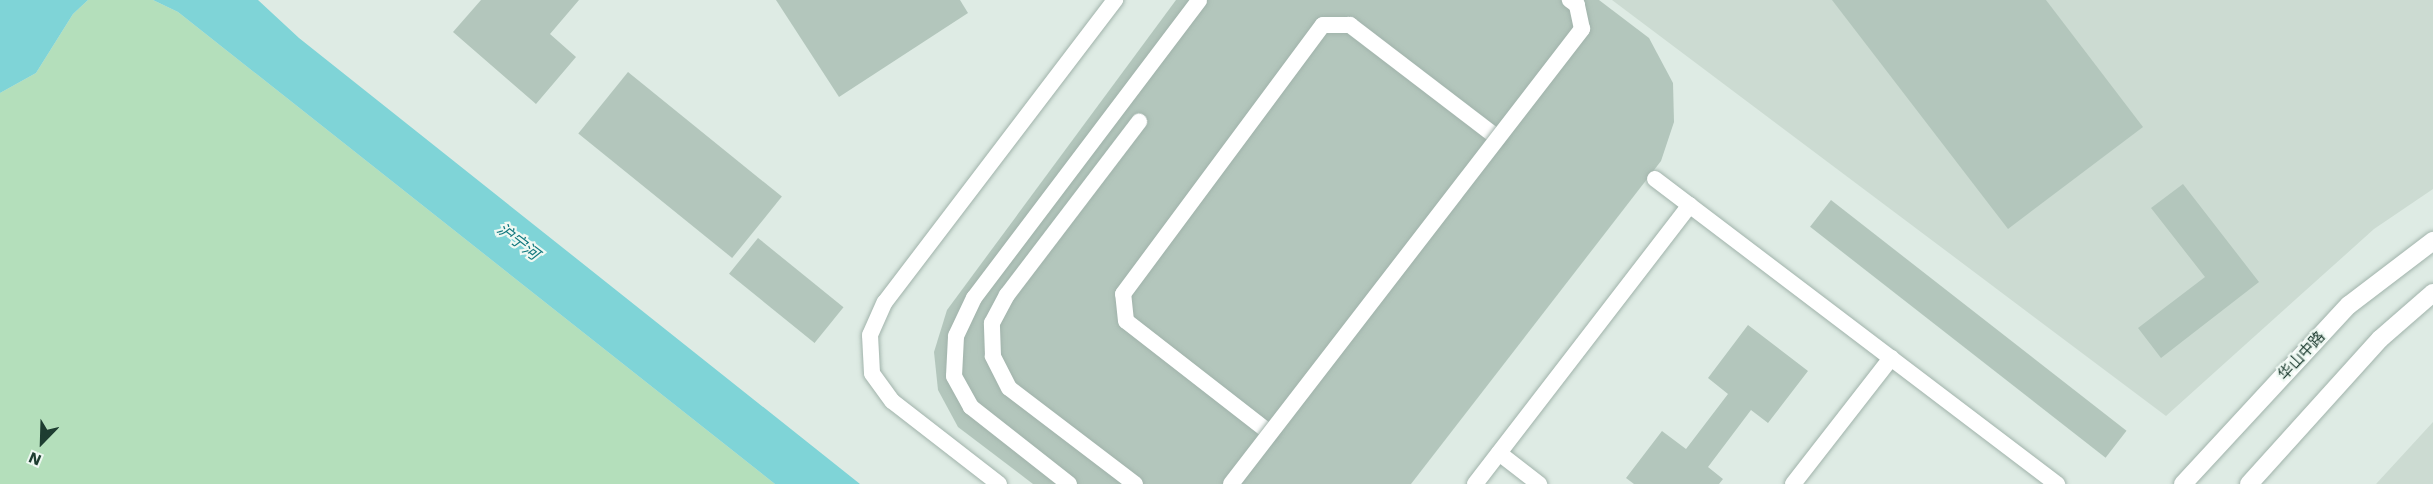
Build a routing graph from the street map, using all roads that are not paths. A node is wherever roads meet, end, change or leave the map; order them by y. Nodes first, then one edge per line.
1 (1115, 0) edge
2 (1199, 0) edge
3 (1570, 0) edge
4 (1119, 106) junction
5 (1498, 138) junction
6 (1655, 179) dead end
7 (1690, 205) junction
8 (2433, 242) edge
9 (2433, 293) edge
10 (1892, 358) junction
11 (1270, 433) junction
12 (1499, 453) junction
13 (999, 484) edge
14 (1069, 484) edge
15 (1136, 484) edge
16 (1231, 484) edge
17 (1475, 484) edge
18 (1539, 484) edge
19 (1793, 484) edge
20 (2057, 484) edge
21 (2183, 484) edge
22 (2249, 484) edge

1 - 13 lane
2 - 4 lane
3 - 5 lane, bridge
4 - 14 lane
4 - 15 lane
5 - 11 lane, bridge
5 - 11 lane
6 - 7 lane
7 - 10 lane
7 - 12 lane
8 - 21 main road, 华山中路
9 - 22 main road
10 - 19 lane
10 - 20 lane
11 - 16 lane, bridge
12 - 17 lane
12 - 18 lane

